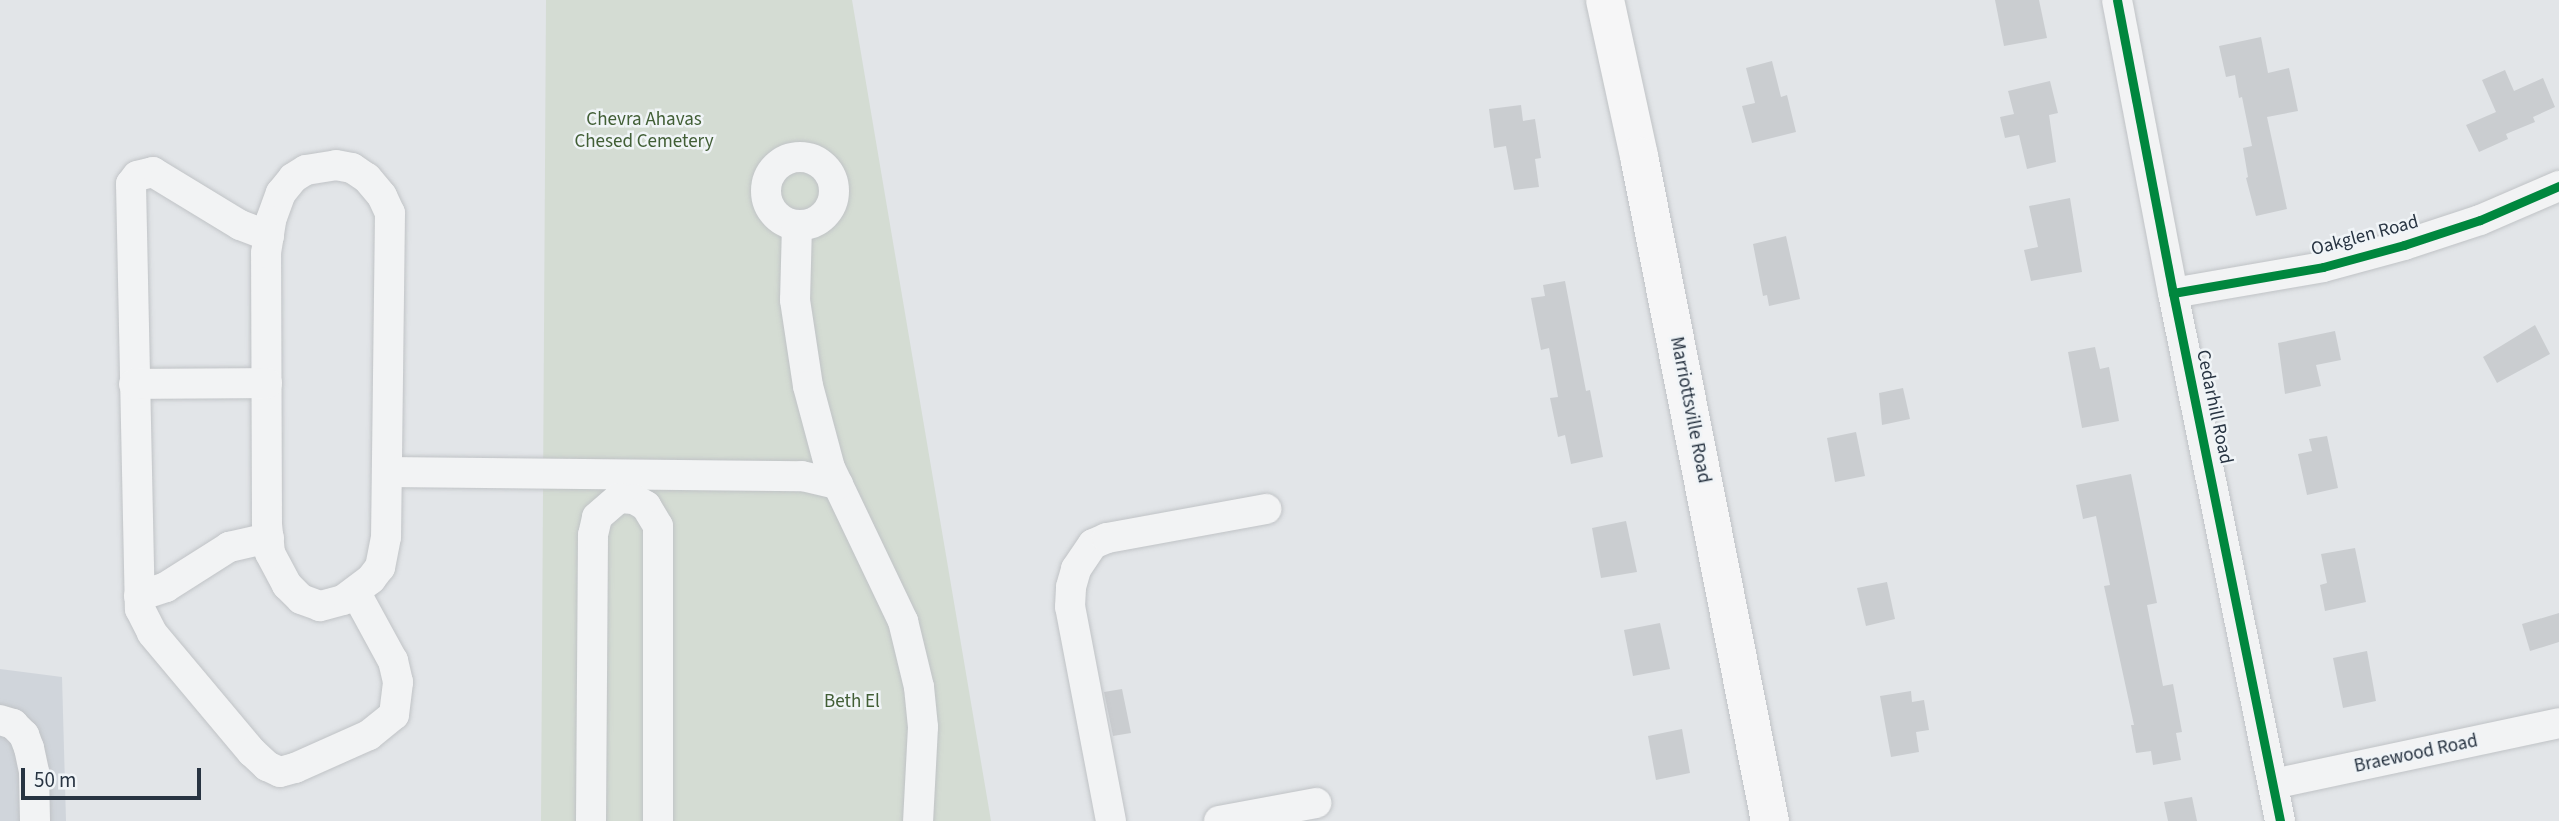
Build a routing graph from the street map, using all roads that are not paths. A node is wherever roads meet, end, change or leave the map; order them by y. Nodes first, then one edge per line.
1 (1605, 0) edge
2 (2118, 0) edge
3 (2559, 186) edge
4 (797, 225) dead end
5 (269, 236) junction
6 (2173, 293) junction
7 (267, 383) junction
8 (134, 384) junction
9 (387, 472) junction
10 (838, 484) junction
11 (629, 486) junction
12 (1266, 509) dead end
13 (269, 538) junction
14 (356, 593) junction
15 (139, 596) junction
16 (0, 720) edge
17 (2559, 723) edge
18 (2273, 784) junction
19 (1316, 803) dead end
20 (35, 821) edge
21 (591, 821) edge
22 (658, 821) edge
23 (918, 821) edge
24 (1111, 821) edge
25 (1219, 821) edge
26 (1770, 821) edge
27 (2280, 821) edge

1 - 26 main road, Marriottsville Road
2 - 6 street, Cedarhill Road
3 - 6 street, Oakglen Road
4 - 10 street
5 - 7 street
5 - 8 street
5 - 9 street
6 - 18 street, Cedarhill Road
7 - 8 street
7 - 13 street
8 - 15 street
9 - 11 street
9 - 14 street
10 - 11 street
10 - 23 street
11 - 21 street
11 - 22 street
12 - 24 street
13 - 14 street
13 - 15 street
14 - 15 street
16 - 20 street
17 - 18 street, Braewood Road
18 - 27 street, Cedarhill Road
19 - 25 street

